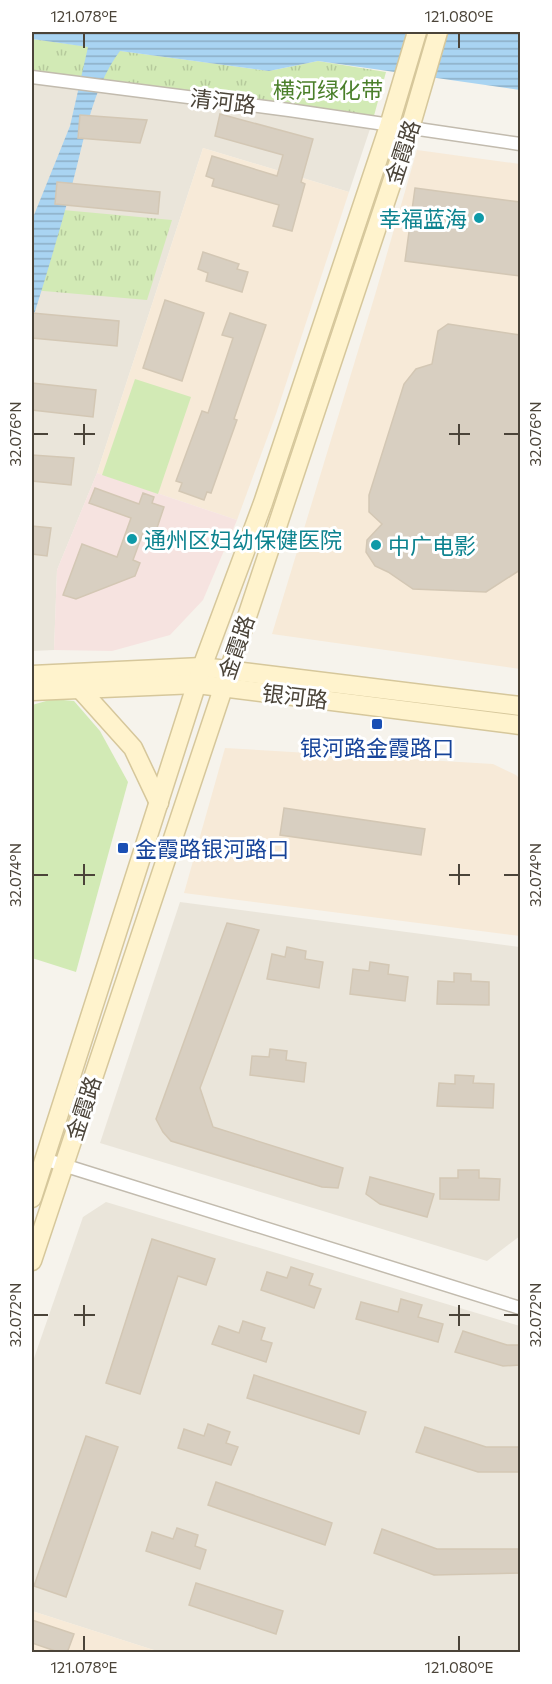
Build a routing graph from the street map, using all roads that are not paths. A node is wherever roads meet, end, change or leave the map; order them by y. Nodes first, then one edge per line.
1 (417, 32) edge
2 (438, 32) edge
3 (32, 77) edge
4 (388, 126) junction
5 (410, 128) junction
6 (520, 144) edge
7 (32, 675) edge
8 (200, 676) junction
9 (226, 678) junction
10 (80, 688) junction
11 (32, 691) edge
12 (520, 706) edge
13 (520, 725) edge
14 (159, 803) junction
15 (44, 1160) junction
16 (64, 1166) junction
17 (32, 1198) edge
18 (32, 1261) edge
19 (520, 1308) edge

1 - 4 main road, 金霞路
2 - 5 main road, 金霞路
3 - 4 street, 清河路
4 - 5 street, 清河路
4 - 8 main road, 金霞路
5 - 6 street, 清河路
5 - 9 main road, 金霞路
7 - 8 main road, 银河路
8 - 9 main road, 银河路
8 - 10 main road, 银河路
8 - 14 main road, 金霞路
9 - 12 main road, 银河路
9 - 13 main road, 银河路
9 - 16 main road, 金霞路
10 - 11 main road, 银河路
10 - 14 main road
14 - 15 main road, 金霞路
15 - 16 street
15 - 17 main road, 金霞路
16 - 18 main road, 金霞路
16 - 19 street

